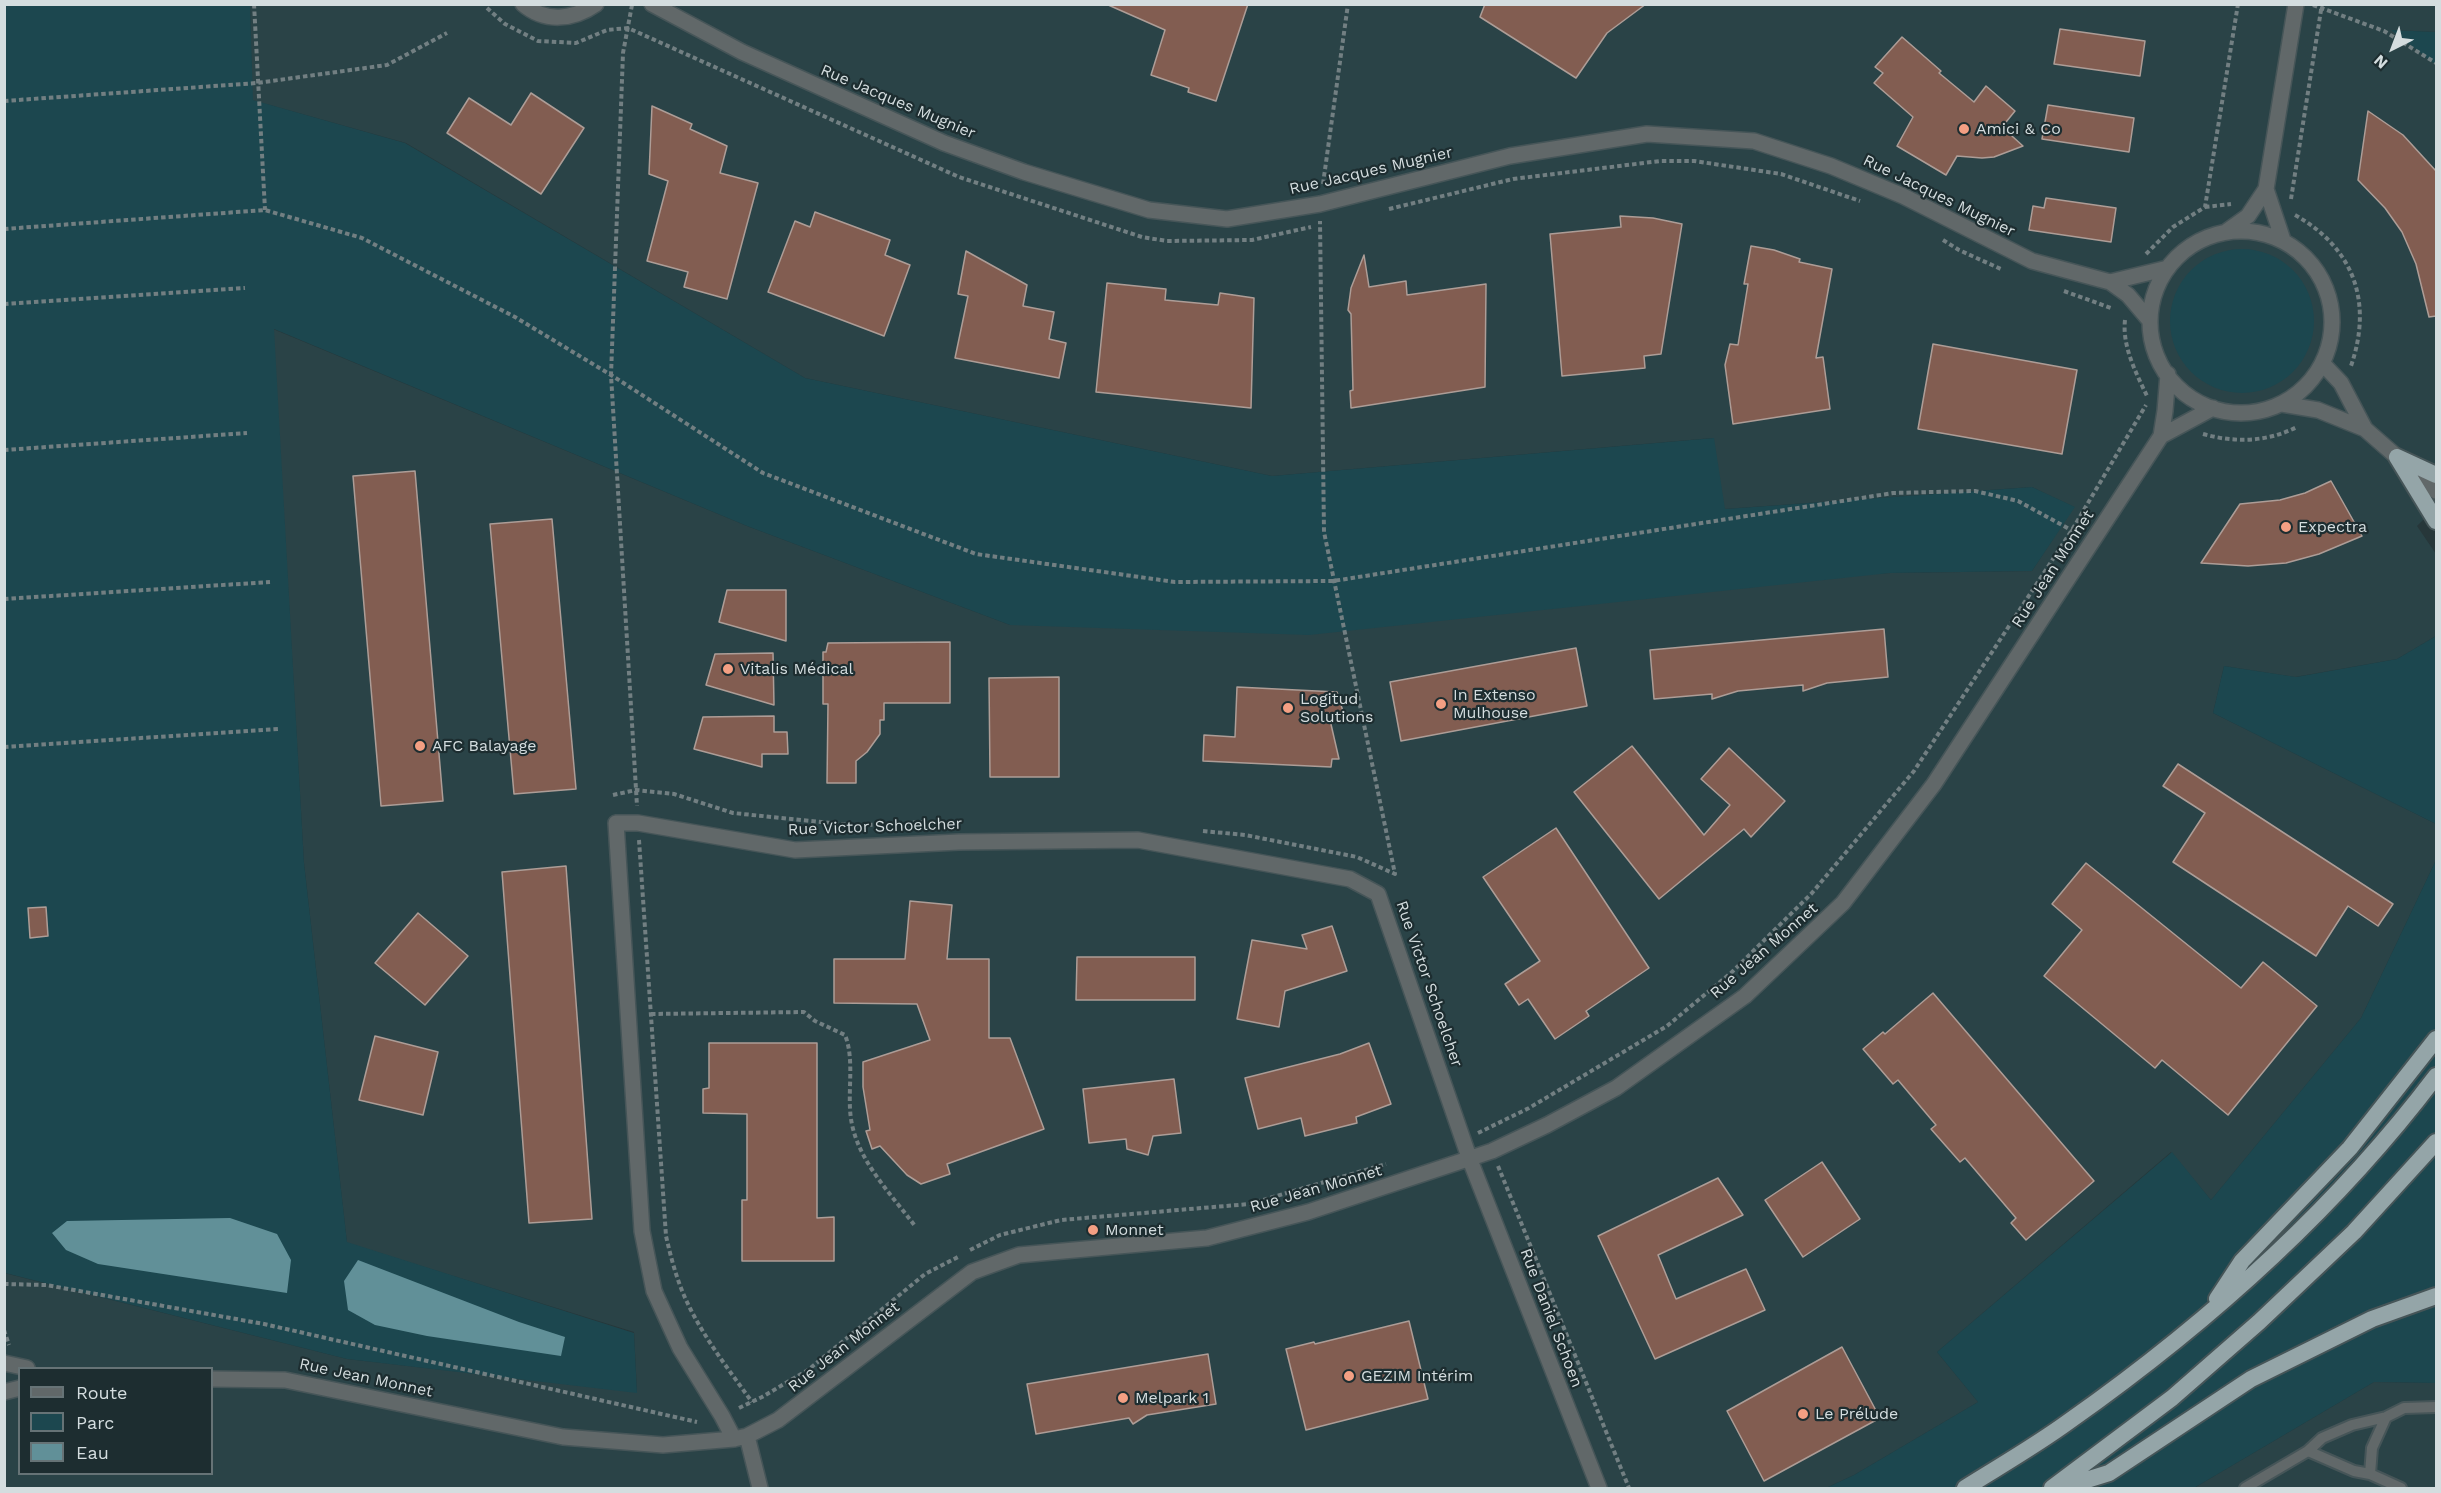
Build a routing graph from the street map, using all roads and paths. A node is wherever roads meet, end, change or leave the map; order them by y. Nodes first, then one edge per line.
1 (255, 4) edge
2 (523, 4) edge
3 (596, 4) edge
4 (632, 4) edge
5 (652, 4) edge
6 (1348, 4) edge
7 (2238, 4) edge
8 (2296, 4) edge
9 (2309, 4) edge
10 (2322, 6) edge
11 (487, 8) dead end
12 (628, 28) junction
13 (447, 33) dead end
14 (2436, 63) edge
15 (257, 83) junction
16 (4, 101) edge
17 (1322, 187) dead end
18 (2266, 189) junction
19 (2290, 200) dead end
20 (1864, 202) dead end
21 (1388, 209) dead end
22 (265, 210) junction
23 (2289, 212) dead end
24 (1320, 214) dead end
25 (1331, 222) dead end
26 (1320, 225) junction
27 (4, 229) edge
28 (2227, 231) junction
29 (1942, 239) dead end
30 (2283, 240) junction
31 (2168, 268) junction
32 (2006, 271) dead end
33 (2134, 276) junction
34 (2110, 282) junction
35 (246, 288) dead end
36 (2056, 289) dead end
37 (2128, 295) junction
38 (4, 304) edge
39 (2126, 313) junction
40 (2150, 321) junction
41 (2323, 364) junction
42 (2168, 374) junction
43 (611, 375) junction
44 (2341, 383) junction
45 (2283, 404) junction
46 (2213, 408) junction
47 (2318, 410) junction
48 (2182, 423) junction
49 (2365, 429) junction
50 (247, 433) dead end
51 (2161, 436) junction
52 (4, 450) edge
53 (2397, 457) junction
54 (2436, 475) edge
55 (2436, 491) edge
56 (2436, 521) edge
57 (2072, 530) junction
58 (2091, 543) junction
59 (1333, 581) junction
60 (270, 582) dead end
61 (4, 600) edge
62 (278, 729) dead end
63 (4, 747) edge
64 (636, 790) junction
65 (613, 795) dead end
66 (931, 822) dead end
67 (638, 823) junction
68 (1198, 830) dead end
69 (651, 1014) junction
70 (2436, 1039) edge
71 (2436, 1076) edge
72 (1464, 1140) junction
73 (2436, 1142) edge
74 (1492, 1151) junction
75 (1470, 1160) junction
76 (915, 1226) dead end
77 (4, 1284) edge
78 (2436, 1296) edge
79 (2202, 1320) junction
80 (4, 1363) edge
81 (22, 1367) edge
82 (213, 1379) edge
83 (752, 1402) dead end
84 (2436, 1407) edge
85 (722, 1416) junction
86 (2386, 1417) junction
87 (741, 1438) junction
88 (2308, 1451) junction
89 (2370, 1474) junction
90 (760, 1488) edge
91 (1599, 1488) edge
92 (1629, 1488) edge
93 (1965, 1488) edge
94 (2052, 1488) edge
95 (2060, 1488) edge
96 (2244, 1488) edge
97 (2401, 1488) edge

1 - 15 path
2 - 3 street
4 - 12 path
5 - 34 street, Rue Jacques Mugnier
6 - 17 path
7 - 33 path
8 - 18 street
9 - 10 path
10 - 14 path
10 - 19 path
11 - 12 path
12 - 26 path
12 - 43 path
13 - 15 path
15 - 16 path
15 - 22 path
18 - 28 street
18 - 30 street
20 - 21 path
22 - 27 path
22 - 43 path
23 - 44 path
24 - 26 path
25 - 26 path
26 - 59 path
28 - 30 street
28 - 31 street
29 - 32 path
30 - 41 street
31 - 33 street, Rue Jacques Mugnier
31 - 40 street
33 - 34 street, Rue Jacques Mugnier
34 - 37 street, Rue Jacques Mugnier
35 - 38 path
36 - 39 path
37 - 39 path
37 - 40 street, Rue Jacques Mugnier
39 - 57 path
40 - 42 street
41 - 44 street
41 - 45 street
42 - 46 street
42 - 51 street, Rue Jean Monnet
43 - 59 path
43 - 64 path
44 - 49 street
45 - 46 street
45 - 47 street
46 - 48 street, Rue Jean Monnet
47 - 48 path
47 - 49 street
48 - 51 street, Rue Jean Monnet
49 - 53 street
50 - 52 path
51 - 58 street, Rue Jean Monnet
53 - 54 highway
53 - 55 street
53 - 56 highway
57 - 58 path
57 - 59 path
57 - 72 path
58 - 74 street, Rue Jean Monnet
59 - 68 path
60 - 61 path
62 - 63 path
64 - 65 path
64 - 66 path
64 - 67 path
67 - 69 path
67 - 72 street, Rue Victor Schoelcher
67 - 85 street
69 - 76 path
69 - 83 path
70 - 79 highway
71 - 79 highway
72 - 75 street, Rue Victor Schoelcher
73 - 94 highway
74 - 75 street, Rue Jean Monnet
74 - 92 path
75 - 87 street, Rue Jean Monnet
75 - 91 street, Rue Daniel Schoen
77 - 85 path
78 - 95 highway
79 - 93 highway
80 - 81 street
82 - 87 street, Rue Jean Monnet
84 - 86 lane
85 - 87 street
86 - 88 lane
86 - 89 lane
87 - 90 street
88 - 89 lane
88 - 96 lane
89 - 97 lane

